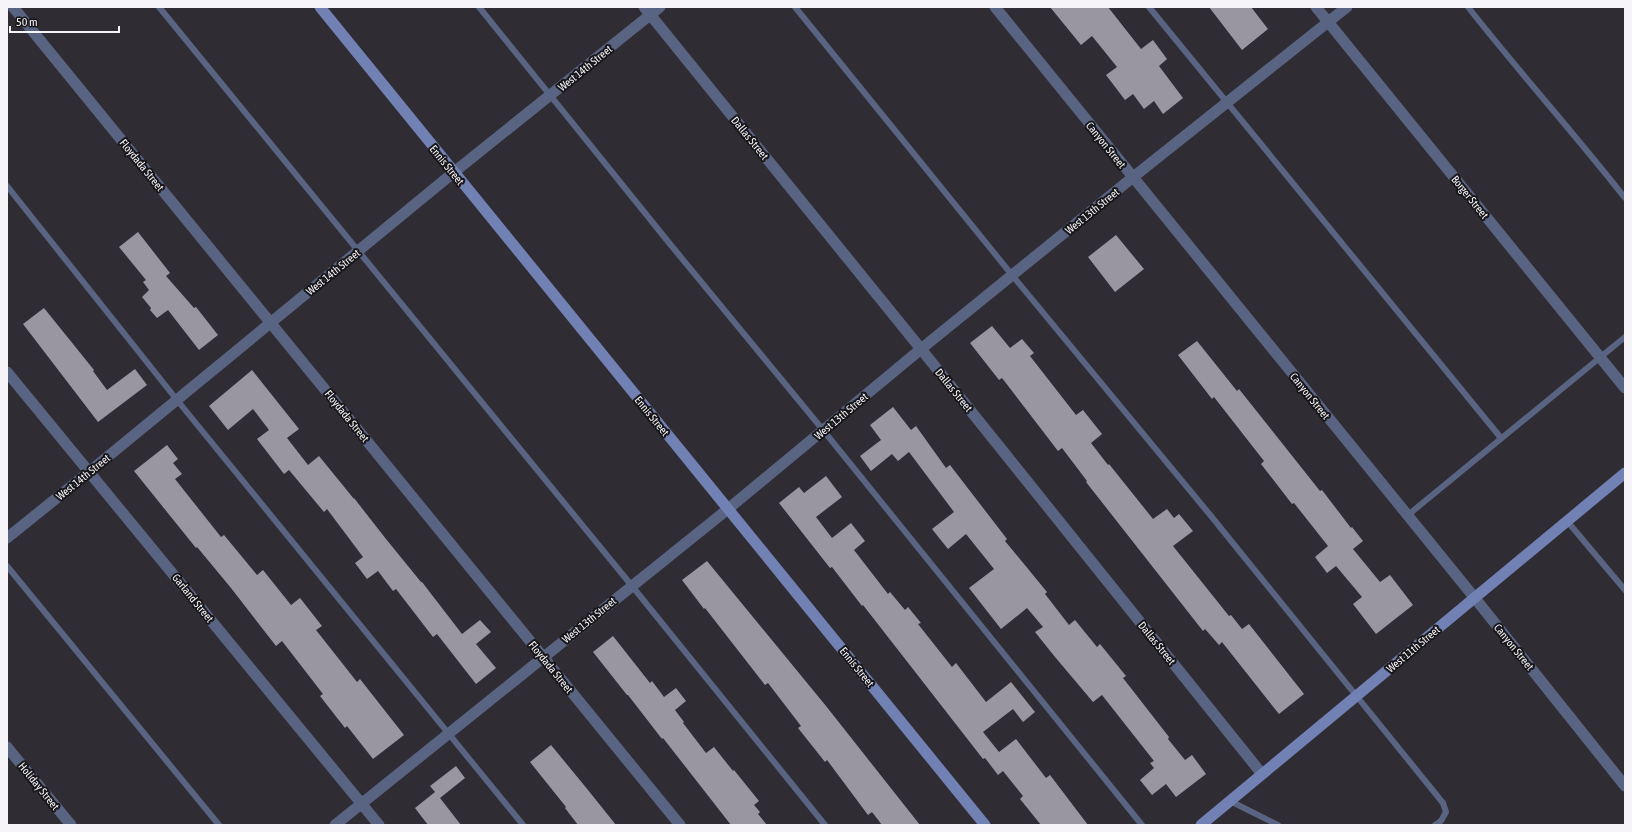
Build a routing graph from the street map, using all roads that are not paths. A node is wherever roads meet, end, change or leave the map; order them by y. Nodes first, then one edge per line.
1 (13, 7) edge
2 (159, 7) edge
3 (320, 7) edge
4 (479, 7) edge
5 (660, 7) edge
6 (796, 7) edge
7 (994, 7) edge
8 (1149, 7) edge
9 (1316, 7) edge
10 (1347, 7) edge
11 (1468, 7) edge
12 (647, 11) edge
13 (1328, 22) junction
14 (551, 95) junction
15 (1226, 103) junction
16 (453, 173) junction
17 (1132, 178) junction
18 (7, 186) edge
19 (1625, 198) edge
20 (358, 251) junction
21 (1012, 275) junction
22 (271, 322) junction
23 (1625, 337) edge
24 (921, 349) junction
25 (1600, 358) junction
26 (7, 372) edge
27 (1625, 388) edge
28 (178, 400) junction
29 (823, 430) junction
30 (1502, 438) junction
31 (89, 472) junction
32 (1625, 473) edge
33 (728, 509) junction
34 (1408, 515) junction
35 (1567, 521) junction
36 (7, 538) edge
37 (7, 566) edge
38 (632, 586) junction
39 (1625, 590) edge
40 (1474, 597) junction
41 (543, 658) junction
42 (1356, 696) junction
43 (448, 734) junction
44 (7, 747) edge
45 (1262, 774) junction
46 (1625, 786) edge
47 (1230, 801) junction
48 (362, 803) junction
49 (72, 825) edge
50 (219, 825) edge
51 (335, 825) edge
52 (379, 825) edge
53 (522, 825) edge
54 (680, 825) edge
55 (825, 825) edge
56 (985, 825) edge
57 (1142, 825) edge
58 (1201, 825) edge
59 (1278, 825) edge
60 (1435, 825) edge

1 - 22 street, Floydada Street
2 - 20 lane
3 - 16 main road, Ennis Street
4 - 14 lane
5 - 12 street, West 14th Street
6 - 21 lane
7 - 17 street, Canyon Street
8 - 15 lane
9 - 13 street, Borger Street
10 - 13 street, West 13th Street
11 - 19 lane
12 - 14 street, West 14th Street
12 - 24 street, Dallas Street
13 - 15 street, West 13th Street
13 - 25 street, Borger Street
14 - 16 street, West 14th Street
14 - 29 lane
15 - 17 street, West 13th Street
15 - 30 lane
16 - 20 street, West 14th Street
16 - 33 main road, Ennis Street
17 - 21 street, West 13th Street
17 - 34 street, Canyon Street
18 - 28 lane
20 - 22 street, West 14th Street
20 - 38 lane
21 - 24 street, West 13th Street
21 - 42 lane
22 - 28 street, West 14th Street
22 - 41 street, Floydada Street
23 - 25 lane
24 - 29 street, West 13th Street
24 - 45 street, Dallas Street
25 - 27 street, Borger Street
25 - 30 lane
26 - 31 street, Garland Street
28 - 31 street, West 14th Street
28 - 43 lane
29 - 33 street, West 13th Street
29 - 57 lane
30 - 34 lane
31 - 36 street, West 14th Street
31 - 48 street, Garland Street
32 - 35 main road, West 11th Street
33 - 38 street, West 13th Street
33 - 56 main road, Ennis Street
34 - 40 street, Canyon Street
35 - 39 lane
35 - 40 main road, West 11th Street
37 - 50 lane
38 - 41 street, West 13th Street
38 - 55 lane
40 - 42 main road, West 11th Street
40 - 46 street, Canyon Street
41 - 43 street, West 13th Street
41 - 54 street, Floydada Street
42 - 45 main road, West 11th Street
42 - 60 lane
43 - 48 street, West 13th Street
43 - 53 lane
44 - 49 street, Holiday Street
45 - 47 main road, West 11th Street
47 - 58 main road, West 11th Street
47 - 59 lane
48 - 51 street, West 13th Street
48 - 52 street, Garland Street

